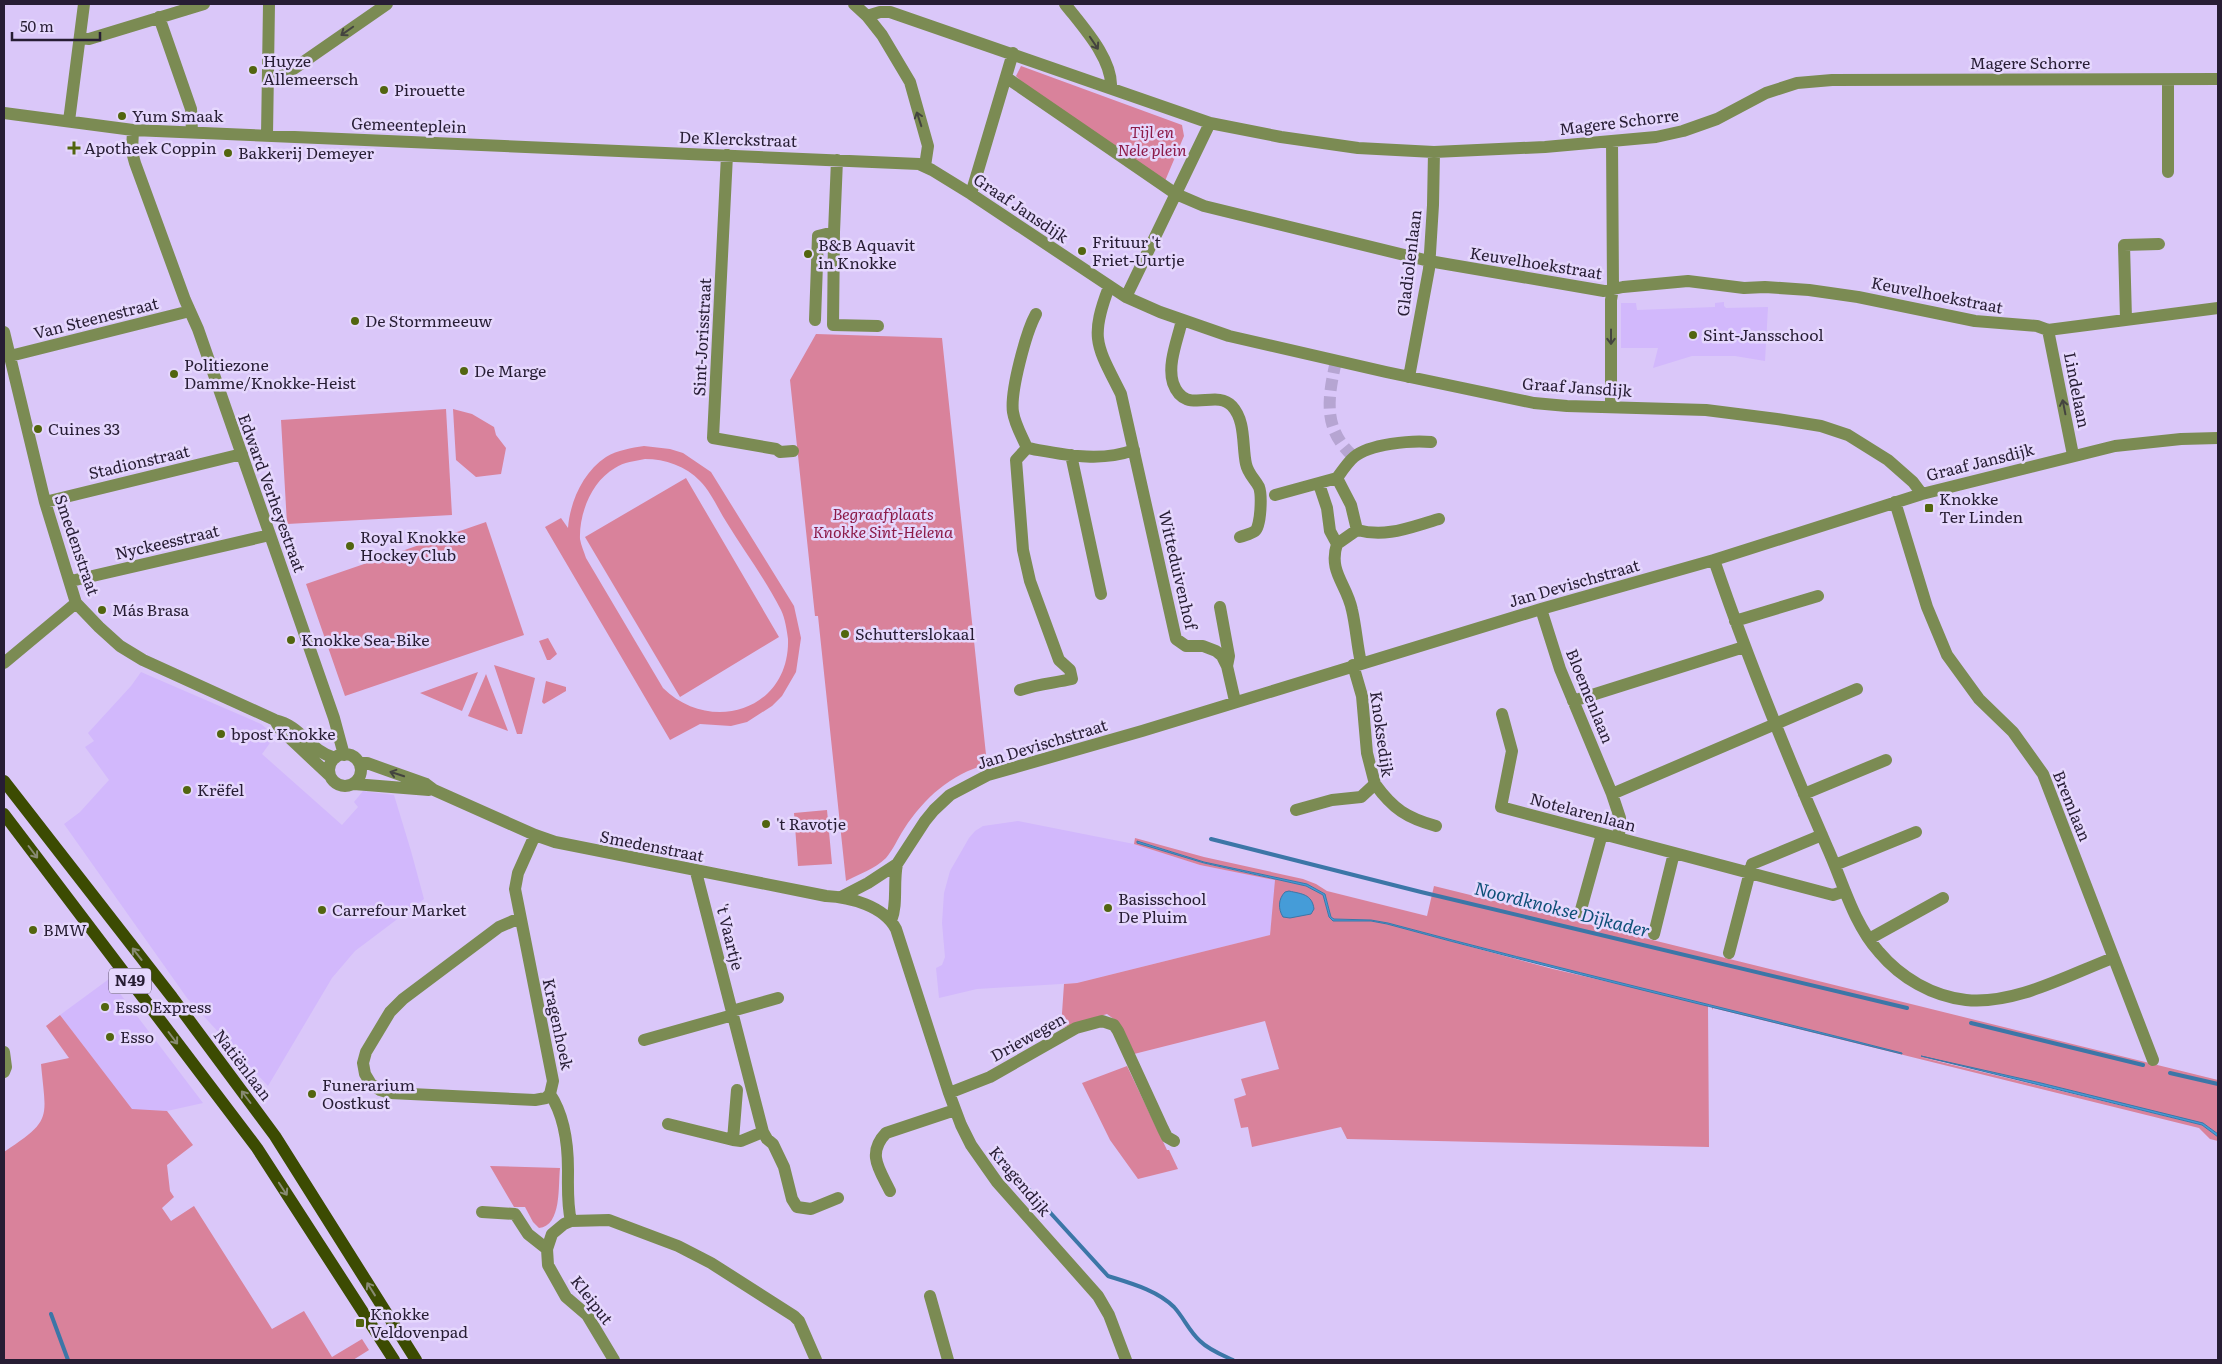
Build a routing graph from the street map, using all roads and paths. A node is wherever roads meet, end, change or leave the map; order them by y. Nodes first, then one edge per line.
1 (84, 4) edge
2 (204, 4) edge
3 (269, 4) edge
4 (387, 4) edge
5 (854, 4) edge
6 (1066, 4) edge
7 (867, 16) junction
8 (159, 17) junction
9 (80, 38) junction
10 (1013, 53) junction
11 (1007, 78) junction
12 (2218, 79) edge
13 (2168, 80) junction
14 (269, 83) junction
15 (1112, 88) junction
16 (4, 113) edge
17 (69, 121) junction
18 (1210, 123) junction
19 (132, 130) junction
20 (192, 132) junction
21 (267, 135) junction
22 (1612, 142) junction
23 (550, 147) joint
24 (1434, 152) junction
25 (726, 155) junction
26 (838, 160) junction
27 (925, 166) junction
28 (2168, 172) dead end
29 (971, 194) junction
30 (1176, 194) junction
31 (834, 232) junction
32 (2159, 244) dead end
33 (1429, 261) junction
34 (1109, 286) junction
35 (1613, 288) junction
36 (1126, 296) junction
37 (2218, 308) edge
38 (190, 312) junction
39 (1036, 314) dead end
40 (2126, 319) junction
41 (815, 320) dead end
42 (1182, 320) junction
43 (878, 326) dead end
44 (2048, 330) junction
45 (4, 332) edge
46 (10, 356) junction
47 (1409, 377) junction
48 (1611, 407) junction
49 (2218, 438) edge
50 (1431, 442) dead end
51 (1027, 448) junction
52 (793, 450) dead end
53 (1134, 450) junction
54 (242, 454) junction
55 (1071, 455) junction
56 (2073, 455) junction
57 (1337, 478) junction
58 (1319, 484) junction
59 (1259, 488) junction
60 (1922, 494) junction
61 (1275, 495) junction
62 (45, 502) junction
63 (1894, 502) junction
64 (1261, 509) junction
65 (1439, 519) dead end
66 (1357, 530) junction
67 (270, 535) junction
68 (1240, 537) dead end
69 (1337, 544) junction
70 (1714, 560) junction
71 (71, 581) junction
72 (1101, 594) dead end
73 (1818, 596) dead end
74 (76, 603) junction
75 (1220, 607) dead end
76 (1541, 609) junction
77 (1735, 621) junction
78 (1744, 647) junction
79 (4, 663) edge
80 (1357, 664) junction
81 (1227, 666) junction
82 (1857, 689) dead end
83 (1020, 690) dead end
84 (1235, 701) junction
85 (1573, 701) junction
86 (1502, 714) dead end
87 (275, 720) junction
88 (1775, 725) junction
89 (339, 756) junction
90 (1886, 760) dead end
91 (359, 763) junction
92 (330, 776) junction
93 (4, 781) edge
94 (354, 784) junction
95 (1375, 784) junction
96 (434, 790) junction
97 (1612, 794) junction
98 (1804, 794) junction
99 (1296, 810) dead end
100 (4, 814) edge
101 (1436, 826) dead end
102 (1916, 832) dead end
103 (1602, 834) junction
104 (535, 835) junction
105 (1822, 835) junction
106 (1619, 838) junction
107 (1674, 853) junction
108 (897, 864) junction
109 (1835, 866) junction
110 (696, 872) junction
111 (1750, 874) junction
112 (1845, 891) junction
113 (841, 897) junction
114 (1943, 898) dead end
115 (1580, 913) dead end
116 (520, 918) junction
117 (891, 921) junction
118 (1654, 934) dead end
119 (1869, 939) junction
120 (1730, 953) dead end
121 (2113, 958) junction
122 (778, 998) dead end
123 (732, 1013) junction
124 (644, 1040) dead end
125 (4, 1052) edge
126 (2154, 1060) dead end
127 (4, 1072) edge
128 (737, 1090) dead end
129 (949, 1093) junction
130 (550, 1094) junction
131 (955, 1110) junction
132 (668, 1124) dead end
133 (763, 1132) junction
134 (733, 1140) junction
135 (1174, 1141) dead end
136 (890, 1191) dead end
137 (838, 1198) dead end
138 (482, 1212) dead end
139 (571, 1221) junction
140 (547, 1249) junction
141 (930, 1296) dead end
142 (394, 1360) edge
143 (416, 1360) edge
144 (614, 1360) edge
145 (816, 1360) edge
146 (948, 1360) edge
147 (1126, 1360) edge

1 - 9 street
2 - 8 street
3 - 14 street
4 -> 14 street
5 - 7 street
6 -> 15 street
7 - 10 street, Magere Schorre
27 -> 7 street
8 - 9 street
8 - 20 street
9 - 17 street
10 - 11 street
10 - 15 street, Magere Schorre
11 - 29 street
11 - 30 street, Keuvelhoekstraat
12 - 13 street, Magere Schorre
13 - 22 street, Magere Schorre
13 - 28 street
14 - 21 street
15 - 18 street, Magere Schorre
16 - 17 street, Gemeenteplein
17 - 19 street, Gemeenteplein
18 - 24 street, Magere Schorre
18 - 30 street
19 - 20 street, Gemeenteplein
19 - 38 street, Edward Verheyestraat
20 - 21 street, Gemeenteplein
21 - 23 street, Gemeenteplein
22 - 24 street, Magere Schorre
22 - 35 street
23 - 25 street, De Klerckstraat
24 - 33 street, Gladiolenlaan
25 - 26 street, De Klerckstraat
25 - 52 street, Sint-Jorisstraat
26 - 27 street, De Klerckstraat
26 - 31 street
27 - 29 street, Graaf Jansdijk
29 - 34 street, Graaf Jansdijk
30 - 33 street, Keuvelhoekstraat
30 - 36 street
31 - 41 street
31 - 43 street
32 - 40 street
33 - 35 street, Keuvelhoekstraat
33 - 47 street, Gladiolenlaan
34 - 36 street, Graaf Jansdijk
34 - 53 street, Witteduivenhof
35 - 44 street, Keuvelhoekstraat
35 -> 48 street
36 - 42 street, Graaf Jansdijk
37 - 40 street, Keuvelhoekstraat
38 - 46 street, Van Steenestraat
38 - 54 street, Edward Verheyestraat
39 - 51 street
40 - 44 street, Keuvelhoekstraat
42 - 47 street, Graaf Jansdijk
42 - 59 street
56 -> 44 street, Lindelaan
45 - 46 street, Smedenstraat
46 - 62 street, Smedenstraat
47 - 48 street, Graaf Jansdijk
48 - 60 street, Graaf Jansdijk
49 - 56 street, Graaf Jansdijk
50 - 57 street
51 - 55 street
51 - 83 street
53 - 55 street
53 - 81 street, Witteduivenhof
54 - 62 street, Stadionstraat
54 - 67 street, Edward Verheyestraat
55 - 72 street
56 - 60 street, Graaf Jansdijk
57 - 58 street
57 - 66 street
58 - 61 street
58 - 69 street
59 - 61 street
59 - 64 street
60 - 63 street, Jan Devischstraat
61 - 64 street
62 - 71 street, Smedenstraat
63 - 70 street, Jan Devischstraat
63 - 121 street, Bremlaan
64 - 68 street
65 - 66 street
66 - 69 street
67 - 71 street, Nyckeesstraat
67 - 89 street, Edward Verheyestraat
69 - 80 street, Knoksedijk
70 - 76 street, Jan Devischstraat
70 - 77 street
71 - 74 street, Smedenstraat
73 - 77 street
74 - 79 street
74 - 87 street, Smedenstraat
75 - 81 street
76 - 80 street, Jan Devischstraat
76 - 85 street, Bloemenlaan
77 - 78 street
78 - 85 street
78 - 88 street
80 - 84 street, Jan Devischstraat
80 - 95 street, Knoksedijk
81 - 84 street
82 - 88 street
84 - 108 street, Jan Devischstraat
85 - 97 street, Bloemenlaan
86 - 103 street, Notelarenlaan
87 - 89 street, Smedenstraat
87 - 92 street, Smedenstraat
88 - 97 street
88 - 98 street
89 - 91 street
89 - 92 street
90 - 98 street
91 - 94 street
96 -> 91 street, Smedenstraat
92 - 94 street
143 -> 93 main road, Natiënlaan / N49
94 - 96 street, Smedenstraat
95 - 99 street, Knoksedijk
95 - 101 street
96 - 104 street, Smedenstraat
97 - 106 street, Bloemenlaan
98 - 105 street
100 -> 142 main road, N49
102 - 109 street
103 - 106 street, Notelarenlaan
103 - 115 street
104 - 110 street, Smedenstraat
104 - 116 street, Kragenhoek
105 - 109 street
105 - 111 street
106 - 107 street, Notelarenlaan
107 - 111 street, Notelarenlaan
107 - 118 street
108 - 113 street, Jan Devischstraat
108 - 117 street
109 - 112 street
110 - 113 street, Smedenstraat
110 - 123 street, 't Vaartje
111 - 112 street, Notelarenlaan
111 - 120 street
112 - 119 street
113 - 117 street, Smedenstraat
114 - 119 street
116 - 130 street, Kragenhoek
116 - 130 street
117 - 129 street, Kragendijk
119 - 121 street
121 - 126 street, Bremlaan
122 - 123 street
123 - 124 street
123 - 133 street, 't Vaartje
125 - 127 street
128 - 134 street
129 - 131 street, Kragendijk
129 - 135 street, Driewegen
130 - 139 street, Kragenhoek
131 - 136 street
131 - 147 street, Kragendijk
132 - 134 street
133 - 134 street
133 - 137 street, 't Vaartje
138 - 140 street
139 - 140 street
139 - 145 street
140 - 144 street, Kleiput
141 - 146 street

